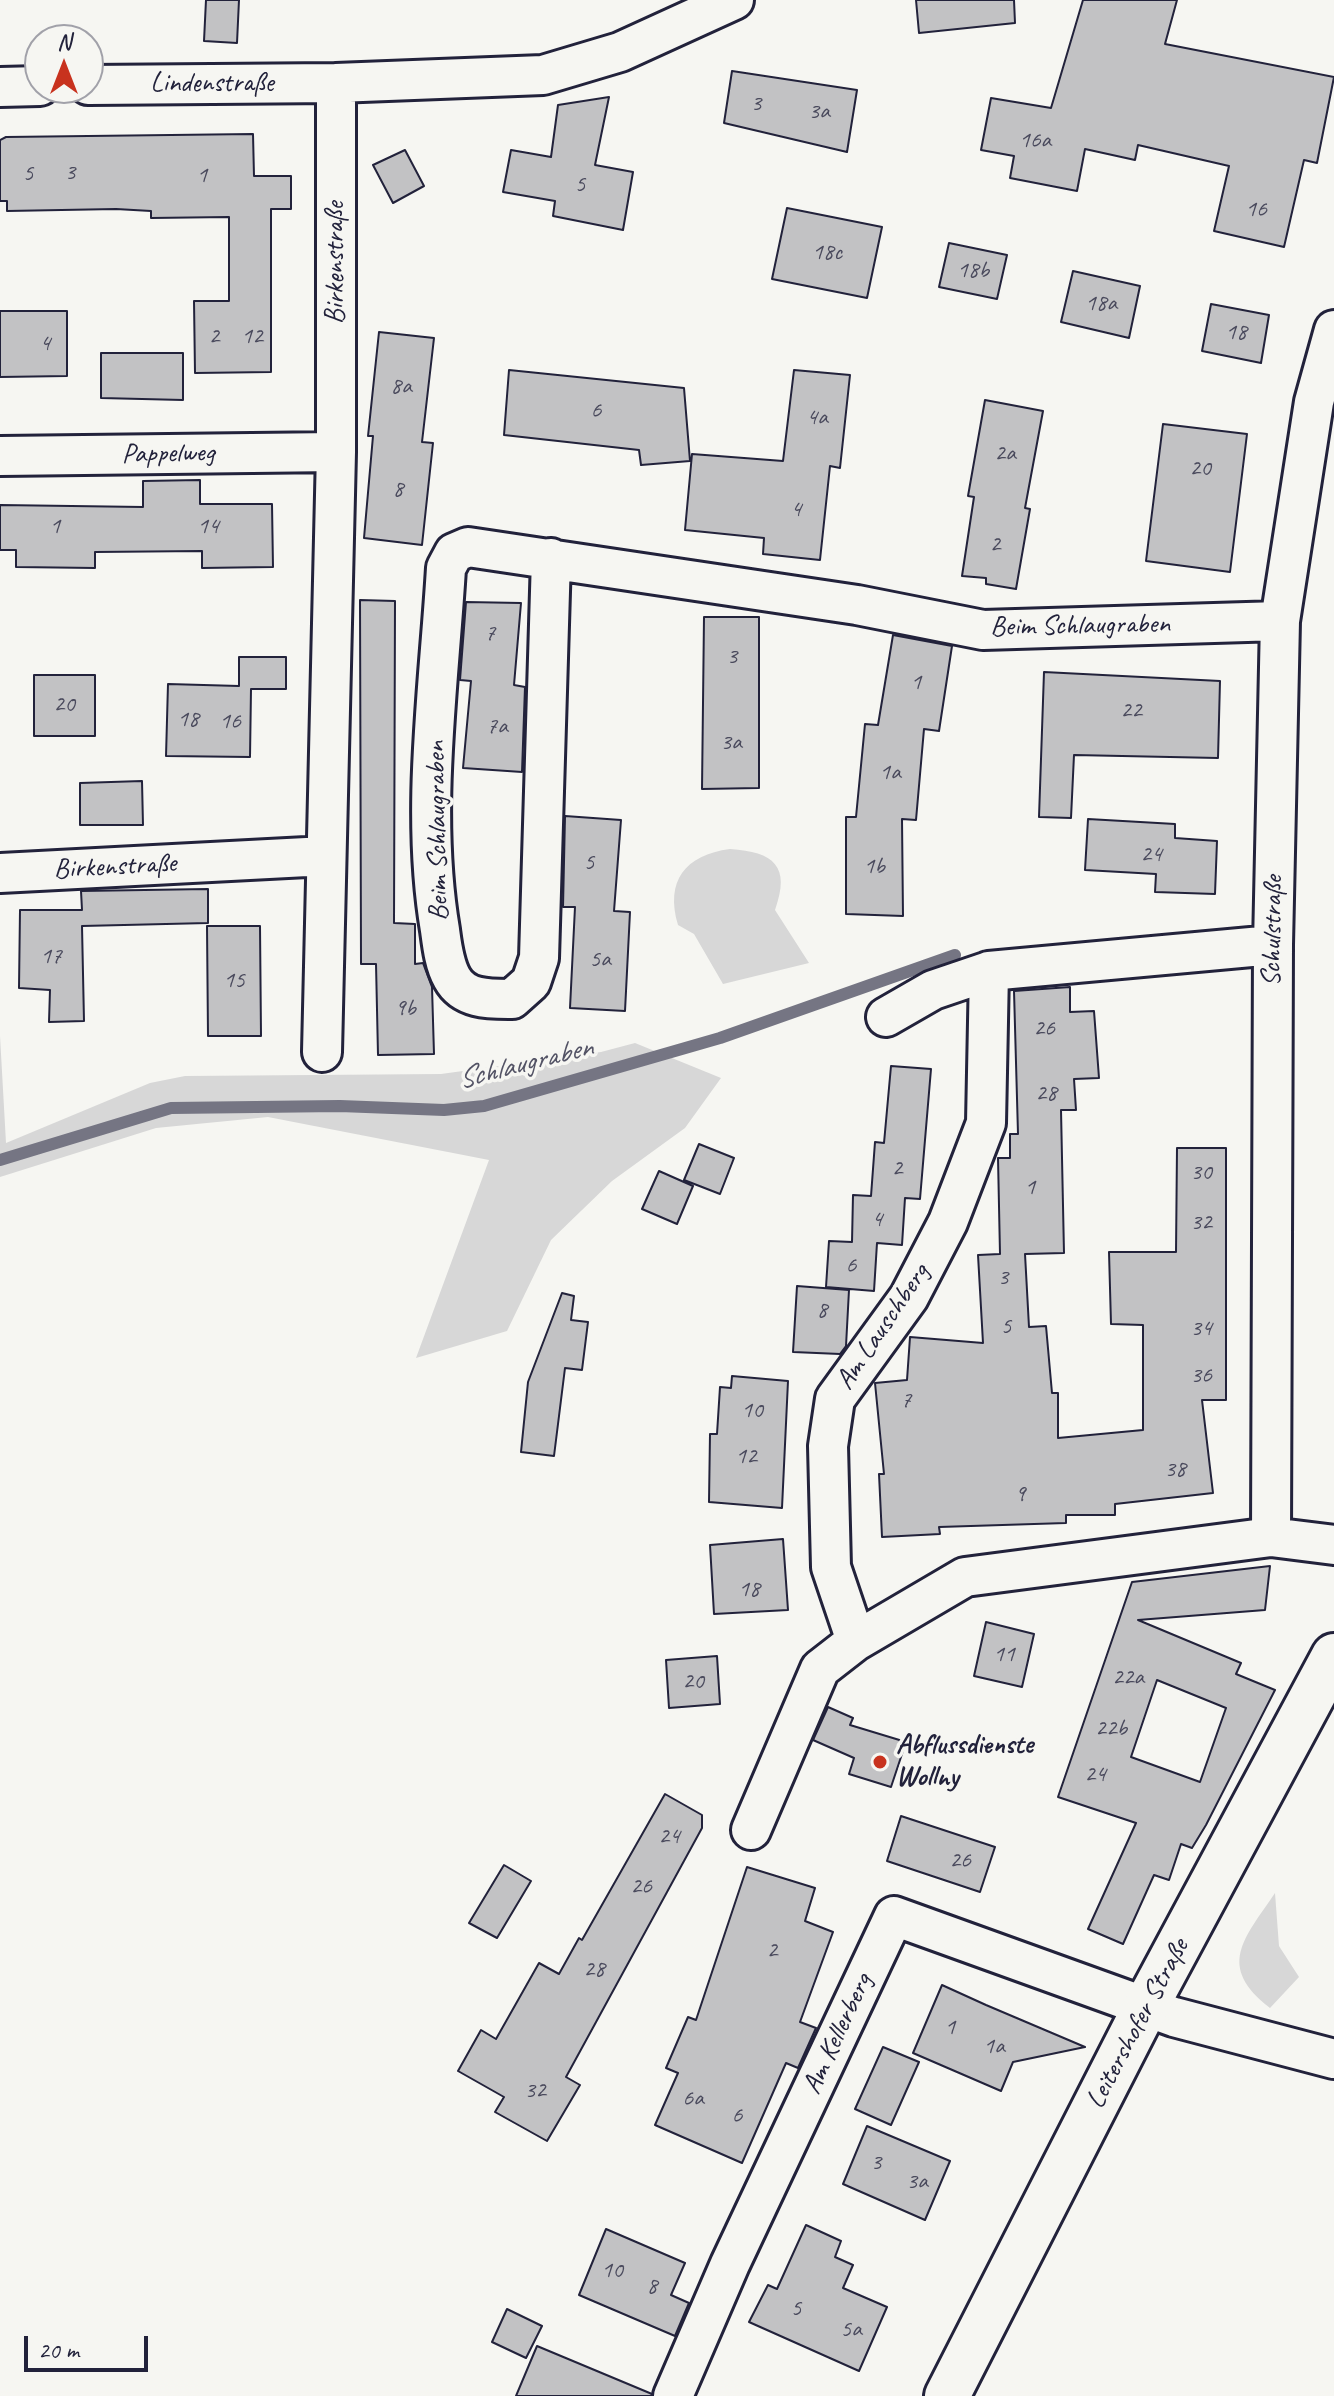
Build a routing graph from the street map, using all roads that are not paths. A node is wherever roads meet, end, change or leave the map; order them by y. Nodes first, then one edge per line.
1 (734, 0) edge
2 (336, 83) junction
3 (104, 85) edge
4 (24, 86) edge
5 (0, 87) edge
6 (1334, 330) edge
7 (336, 452) junction
8 (0, 456) edge
9 (551, 558) junction
10 (1280, 621) junction
11 (326, 856) junction
12 (0, 873) edge
13 (1273, 945) junction
14 (989, 971) junction
15 (886, 1017) dead end
16 (322, 1052) dead end
17 (1271, 1537) junction
18 (1334, 1545) edge
19 (856, 1641) junction
20 (1334, 1656) edge
21 (751, 1830) dead end
22 (1145, 2008) junction
23 (1334, 2059) edge
24 (673, 2396) edge
25 (947, 2396) edge

1 - 2 street
2 - 3 street, Lindenstraße
2 - 7 street, Birkenstraße
4 - 5 street
6 - 10 street, Schulstraße
7 - 8 street, Pappelweg
7 - 11 street, Birkenstraße
9 - 9 street, Beim Schlaugraben
9 - 10 street, Beim Schlaugraben
10 - 13 street, Schulstraße
11 - 12 street, Birkenstraße
11 - 16 street, Birkenstraße
13 - 14 street
13 - 17 street, Schulstraße
14 - 15 street
14 - 19 street, Am Lauschberg
17 - 18 street
17 - 19 street
19 - 21 street
20 - 22 street, Leitershofer Straße
22 - 23 street
22 - 24 street, Am Kellerberg
22 - 25 street, Leitershofer Straße

